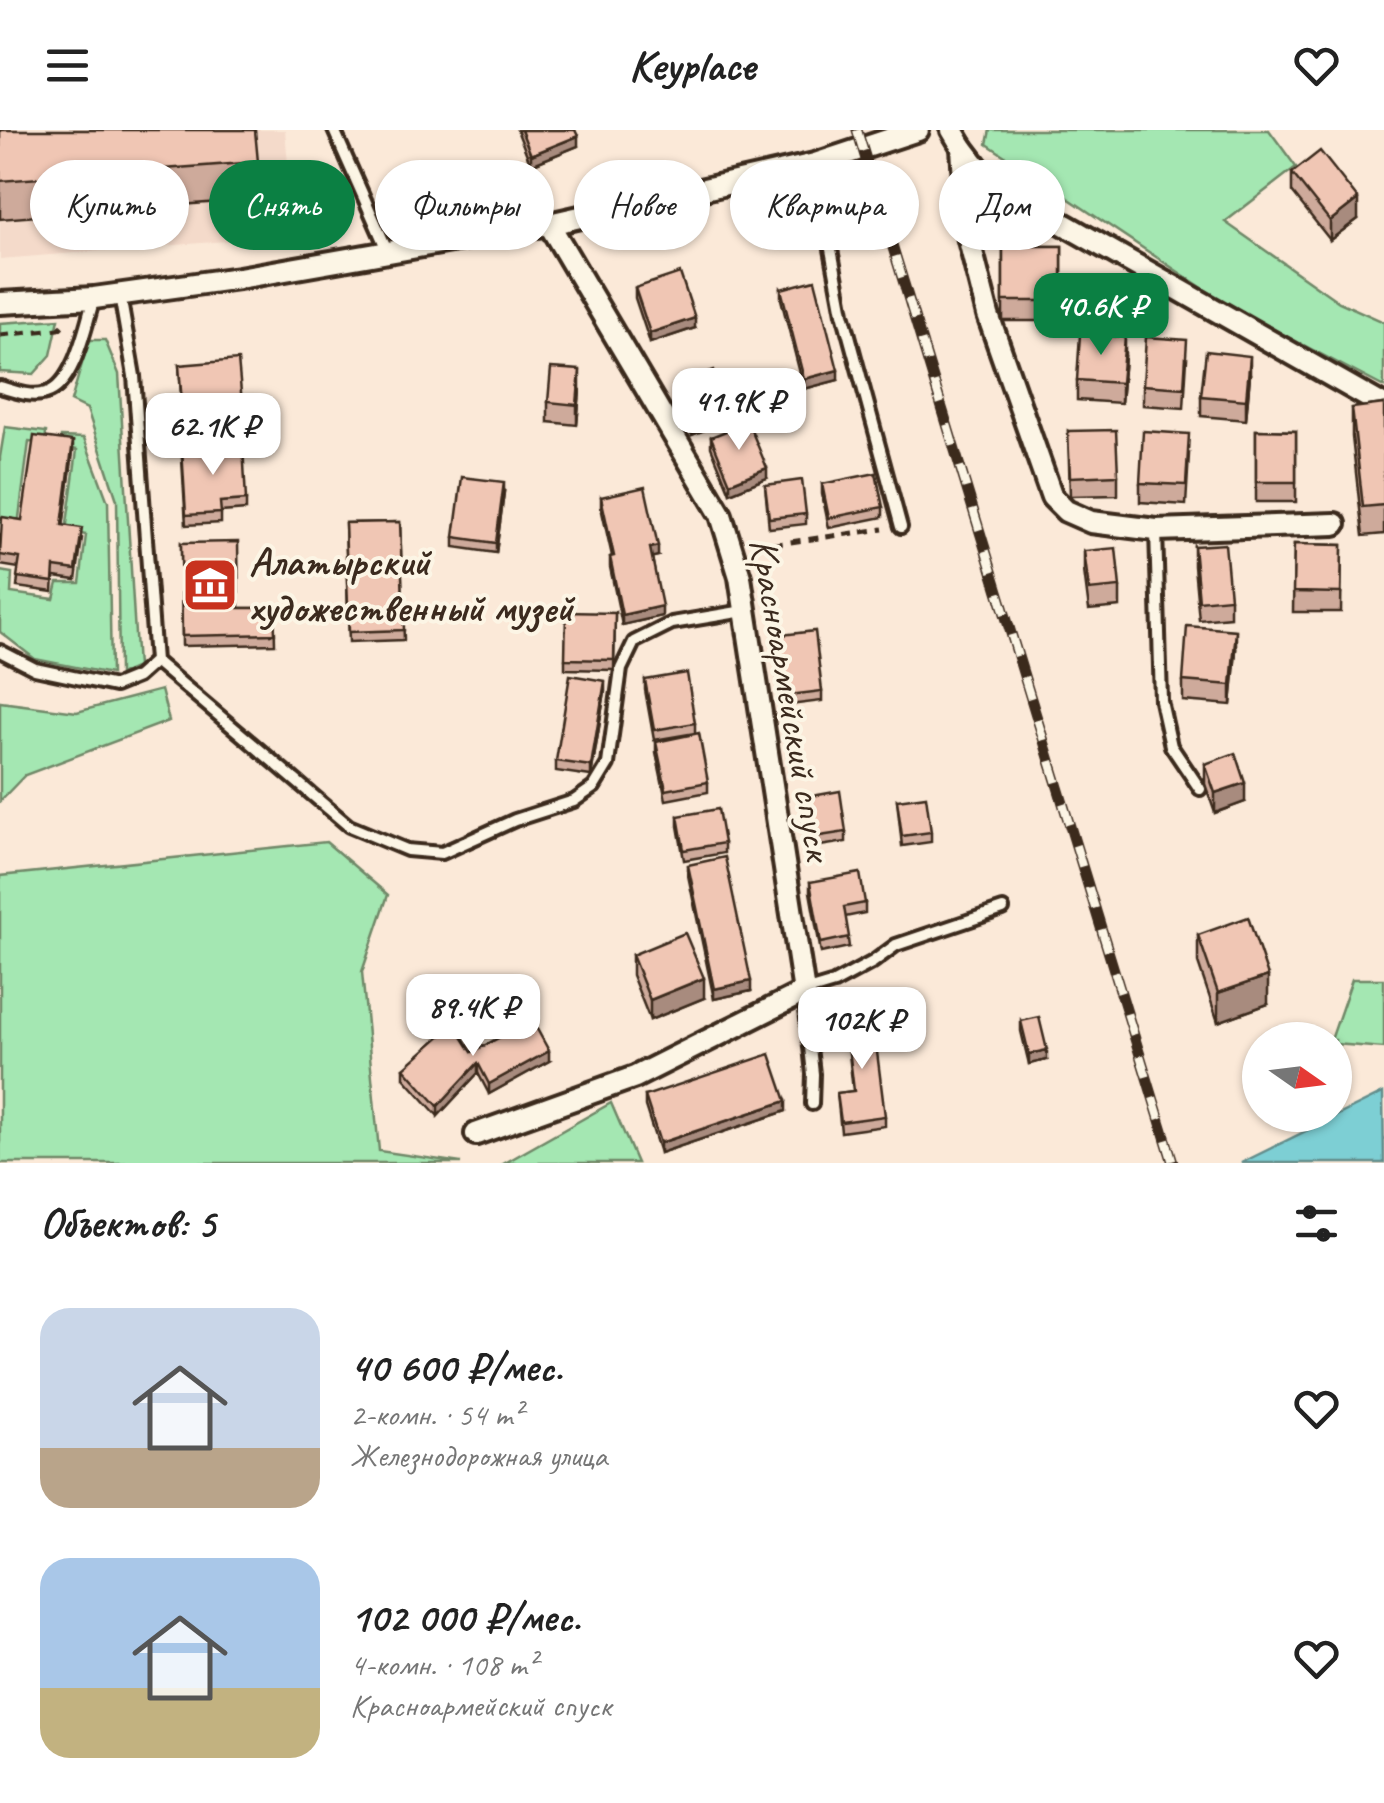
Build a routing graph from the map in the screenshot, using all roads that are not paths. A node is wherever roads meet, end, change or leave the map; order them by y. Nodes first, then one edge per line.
1 (334, 130) edge
2 (918, 130) edge
3 (957, 139) edge
4 (827, 160) edge
5 (730, 183) edge
6 (554, 223) edge
7 (554, 232) edge
8 (409, 250) edge
9 (831, 250) edge
10 (388, 254) junction
11 (120, 294) junction
12 (94, 298) junction
13 (0, 303) edge
14 (0, 387) edge
15 (1384, 406) edge
16 (1335, 524) dead end
17 (901, 526) road end
18 (1156, 530) junction
19 (745, 610) junction
20 (0, 652) edge
21 (155, 662) junction
22 (1200, 789) dead end
23 (1003, 909) dead end
24 (804, 992) junction
25 (812, 1104) dead end
26 (476, 1134) dead end

1 - 10 lane
2 - 4 street
3 - 15 street
3 - 18 street
5 - 6 street
7 - 19 street, Красноармейский спуск
8 - 10 street
9 - 17 lane
10 - 11 street
11 - 12 street
11 - 21 lane
12 - 13 street
12 - 14 lane
16 - 18 street
18 - 22 lane
19 - 21 lane
19 - 24 street, Красноармейский спуск
20 - 21 lane
23 - 24 lane
24 - 25 lane
24 - 26 street

